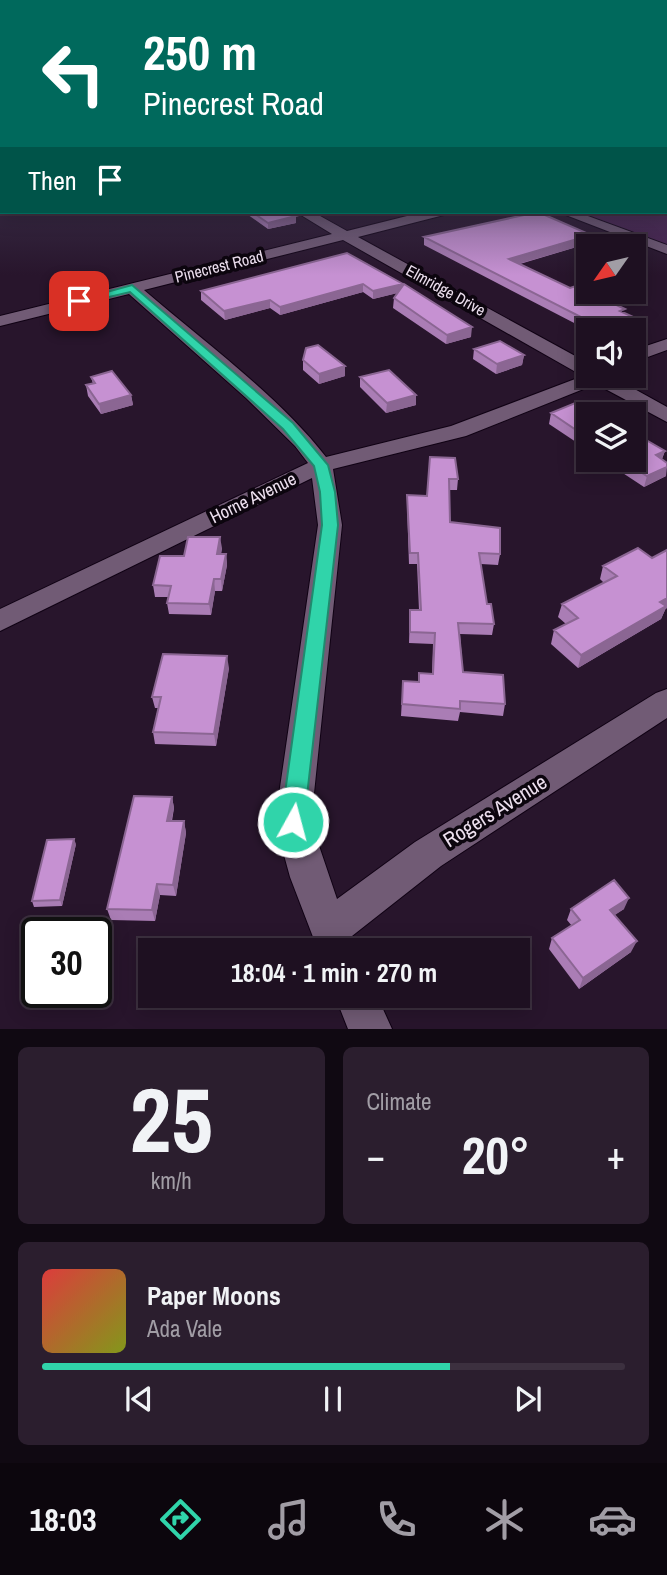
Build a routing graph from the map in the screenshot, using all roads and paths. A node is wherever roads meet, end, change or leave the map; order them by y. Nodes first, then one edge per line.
1 (307, 214) edge
2 (431, 214) edge
3 (570, 214) edge
4 (345, 235) junction
5 (667, 250) edge
6 (132, 288) junction
7 (0, 320) edge
8 (667, 344) edge
9 (646, 352) edge
10 (576, 365) edge
11 (576, 384) edge
12 (618, 388) edge
13 (667, 416) edge
14 (321, 465) junction
15 (0, 621) edge
16 (667, 702) edge
17 (333, 938) edge
18 (334, 938) edge
19 (361, 1008) edge
20 (370, 1029) edge

1 - 4 street, Elmridge Drive
2 - 4 street, Pinecrest Road
3 - 5 street
4 - 6 street, Pinecrest Road
4 - 10 street, Elmridge Drive
6 - 7 street, Pinecrest Road
6 - 14 street
8 - 9 street
11 - 14 street, Horne Avenue
12 - 13 street
14 - 15 street, Horne Avenue
14 - 17 street
16 - 18 street, Rogers Avenue
19 - 20 street

